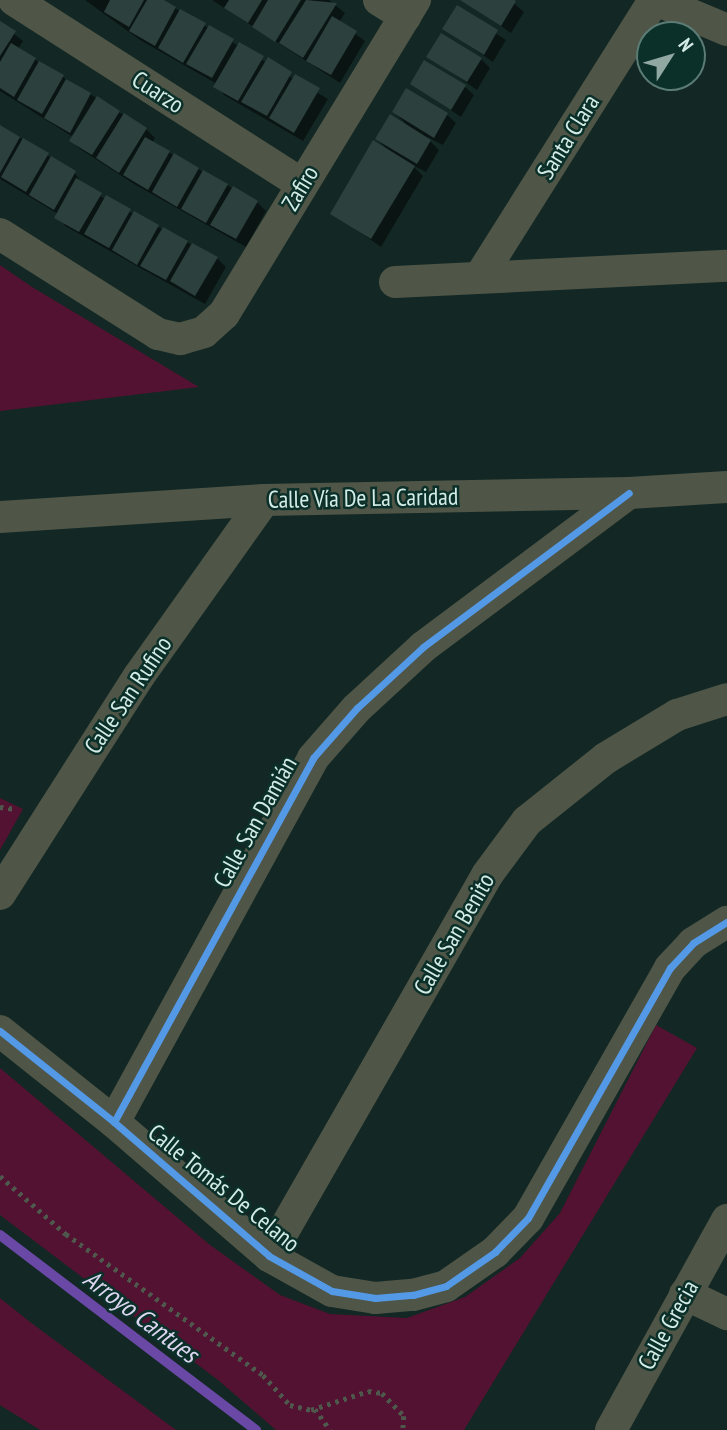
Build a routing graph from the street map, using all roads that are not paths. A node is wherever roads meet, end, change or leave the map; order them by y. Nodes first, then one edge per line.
1 (14, 0) edge
2 (655, 0) edge
3 (400, 5) edge
4 (727, 30) edge
5 (302, 184) junction
6 (0, 234) edge
7 (727, 266) edge
8 (481, 275) junction
9 (395, 282) dead end
10 (727, 487) edge
11 (629, 493) junction
12 (264, 500) junction
13 (0, 517) edge
14 (727, 699) edge
15 (0, 894) edge
16 (727, 922) edge
17 (0, 1031) edge
18 (114, 1122) junction
19 (727, 1220) edge
20 (269, 1256) junction
21 (685, 1294) junction
22 (727, 1314) edge
23 (611, 1430) edge

1 - 5 street, Cuarzo
2 - 4 street
2 - 8 street, Santa Clara
3 - 5 street, Zafiro
5 - 6 street, Zafiro
7 - 8 street
8 - 9 street
10 - 11 street, Calle Vía De La Caridad
11 - 12 street, Calle Vía De La Caridad
11 - 18 street, Calle San Damián
12 - 13 street, Calle Vía De La Caridad
12 - 15 street, Calle San Rufino
14 - 20 street, Calle San Benito
16 - 20 street, Calle Tomás De Celano
17 - 18 street, Calle Tomás De Celano
18 - 20 street, Calle Tomás De Celano
19 - 21 street, Calle Grecia
21 - 22 street
21 - 23 street, Calle Grecia

